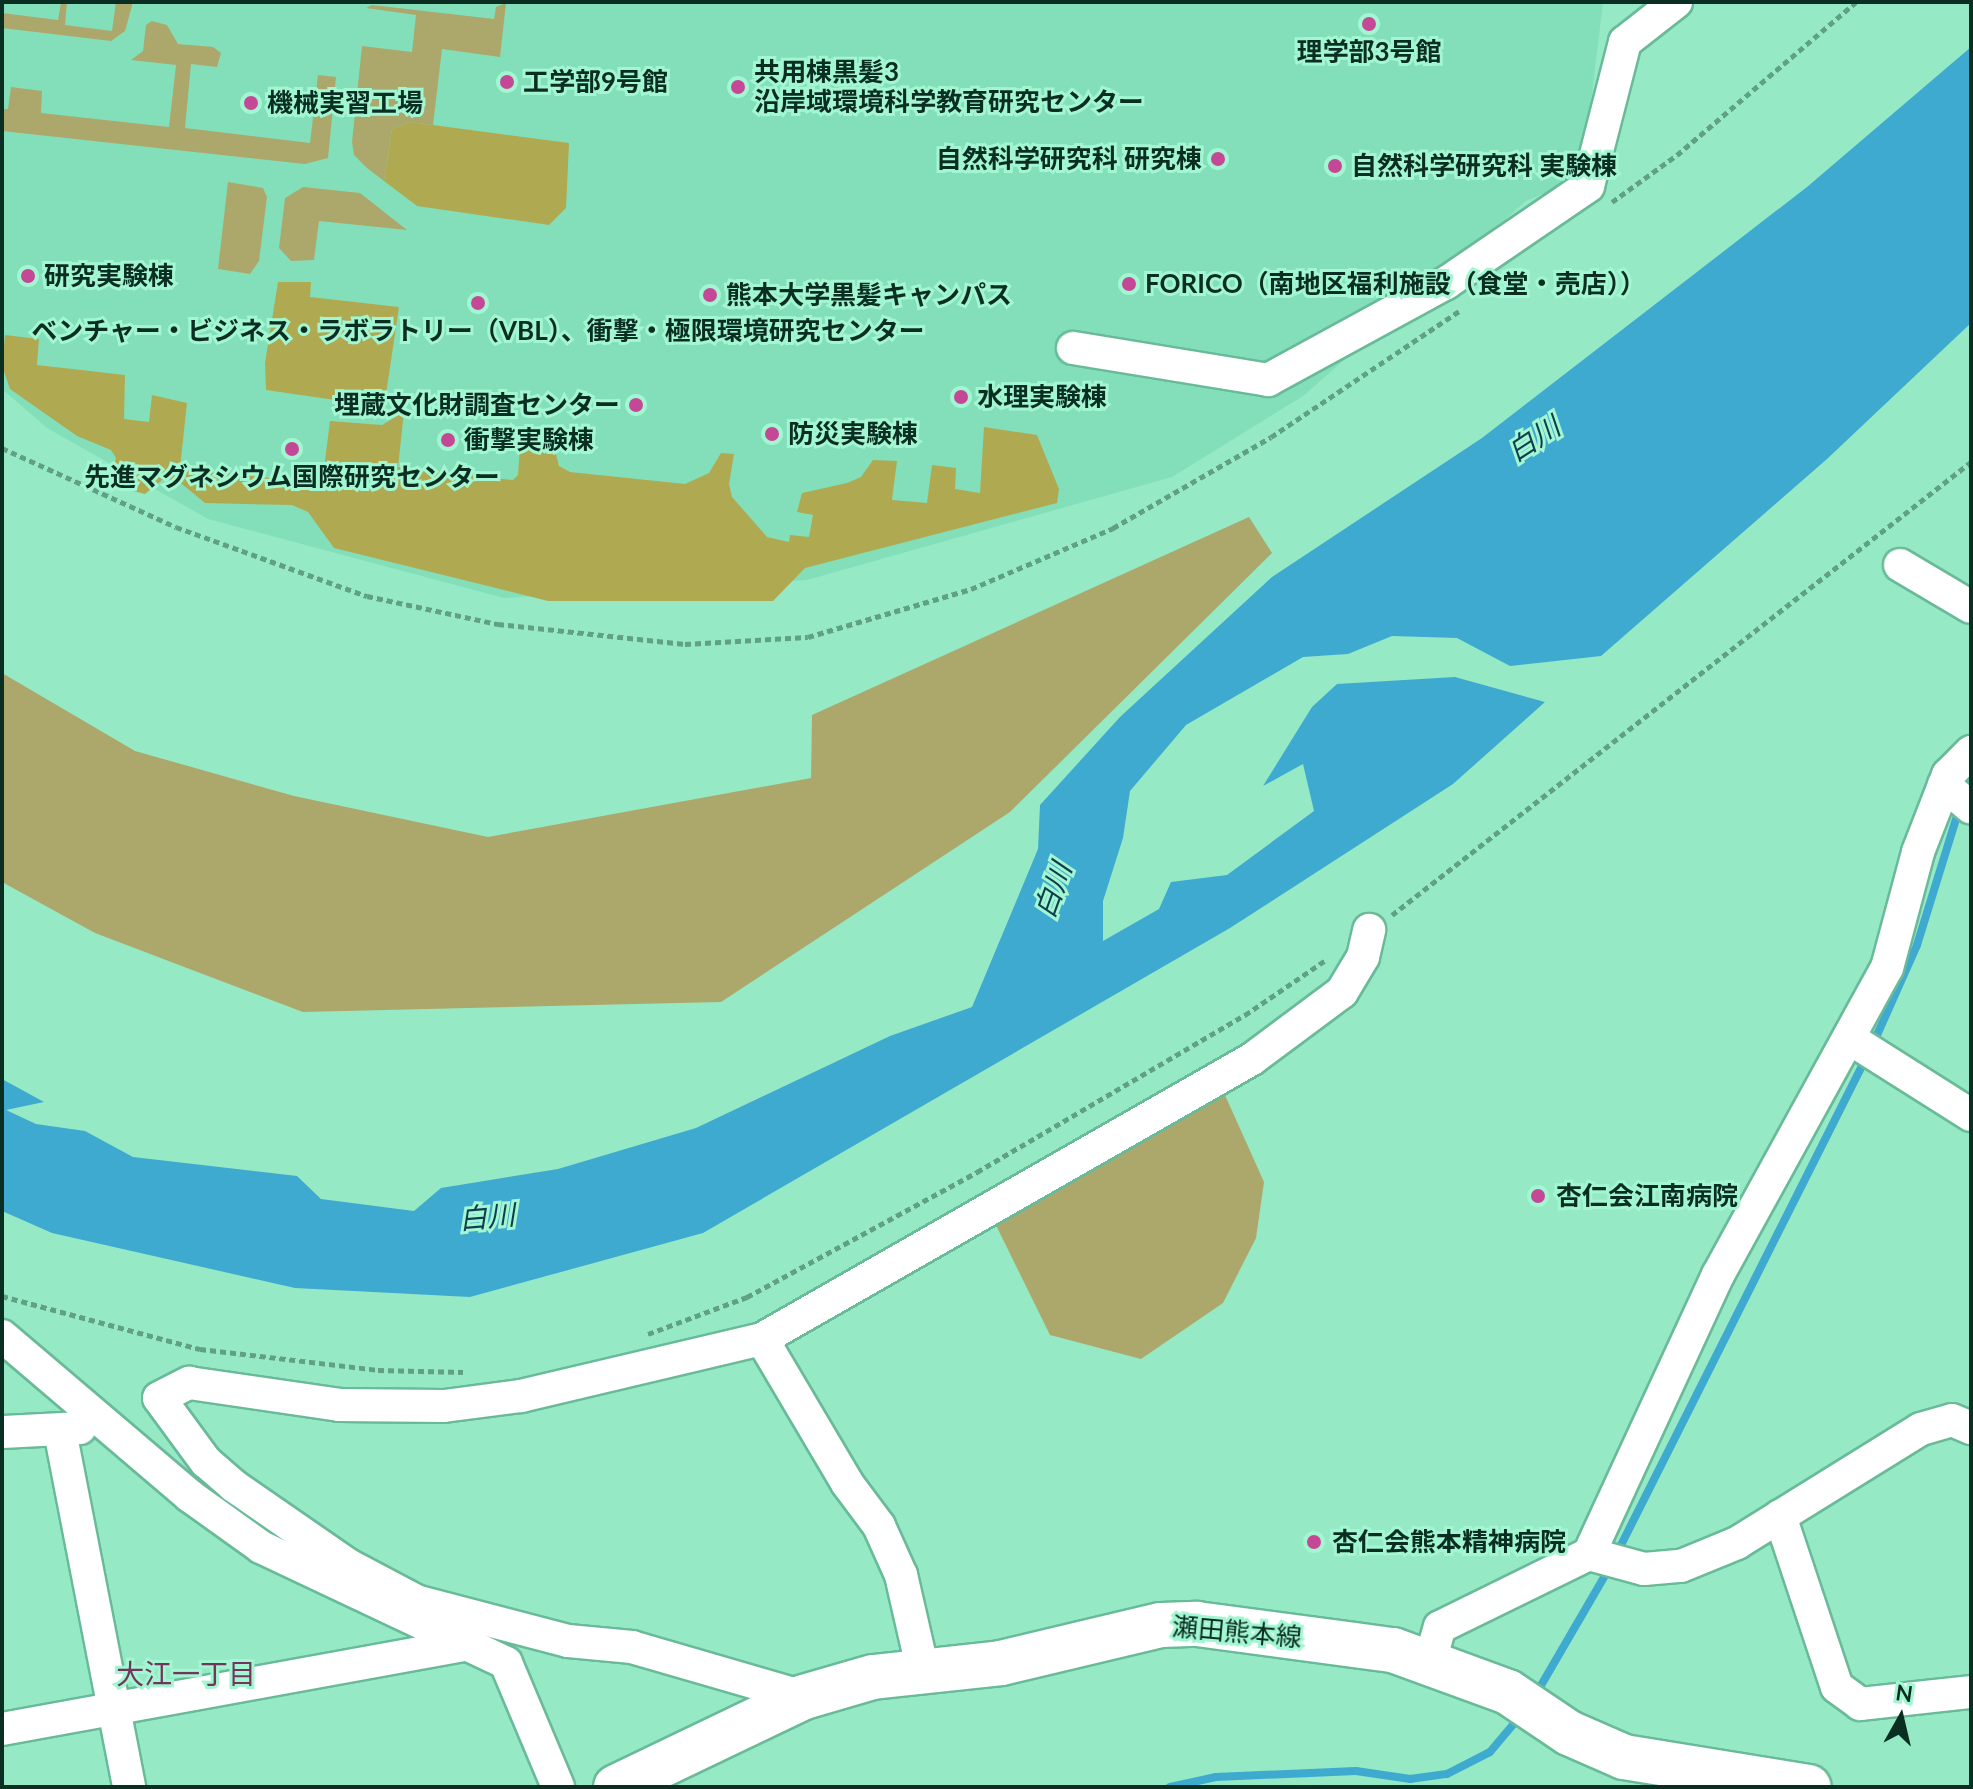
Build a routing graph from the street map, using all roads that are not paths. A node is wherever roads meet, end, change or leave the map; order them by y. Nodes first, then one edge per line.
1 (1676, 2) edge
2 (1073, 348) dead end
3 (1900, 565) dead end
4 (1971, 607) edge
5 (1971, 752) edge
6 (1944, 785) junction
7 (1971, 808) edge
8 (1369, 930) road end
9 (1849, 1038) junction
10 (1971, 1115) edge
11 (2, 1336) edge
12 (762, 1339) junction
13 (107, 1424) junction
14 (1971, 1428) edge
15 (60, 1431) junction
16 (2, 1432) edge
17 (1780, 1516) junction
18 (1589, 1554) junction
19 (464, 1645) junction
20 (1430, 1661) junction
21 (923, 1671) junction
22 (1971, 1692) edge
23 (804, 1697) junction
24 (113, 1710) junction
25 (2, 1729) edge
26 (129, 1787) edge
27 (558, 1787) edge
28 (616, 1787) edge
29 (1809, 1787) edge

1 - 2 street
3 - 4 street
5 - 6 street
6 - 7 street
6 - 9 street
8 - 12 street
9 - 10 street
9 - 18 street
11 - 13 street
12 - 21 street
12 - 23 street
13 - 15 street
13 - 19 street
14 - 17 street
15 - 16 street
15 - 24 street
17 - 18 street
17 - 22 street
18 - 20 street
19 - 24 street
19 - 27 street
20 - 21 main road, 瀬田熊本線
20 - 29 main road, 瀬田熊本線
21 - 23 main road, 瀬田熊本線
23 - 28 main road, 瀬田熊本線
24 - 25 street
24 - 26 street

